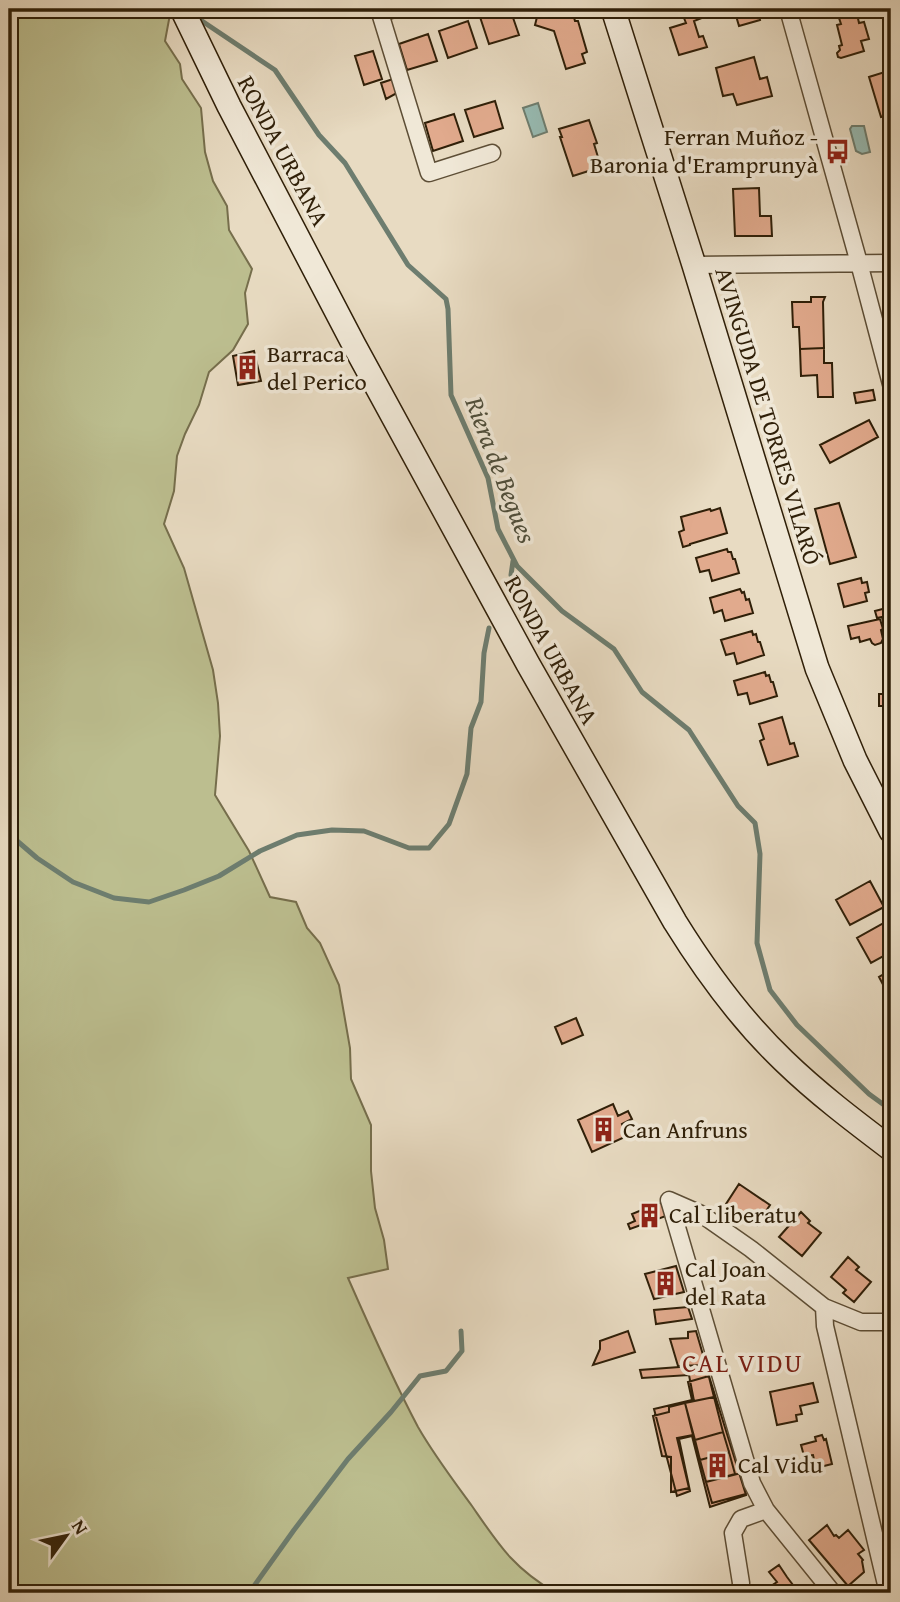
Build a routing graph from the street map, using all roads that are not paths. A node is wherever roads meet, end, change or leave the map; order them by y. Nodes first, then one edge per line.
1 (182, 9) edge
2 (394, 9) edge
3 (613, 9) edge
4 (788, 9) edge
5 (492, 153) dead end
6 (891, 263) edge
7 (859, 264) junction
8 (694, 265) junction
9 (891, 384) edge
10 (891, 831) edge
11 (891, 1149) edge
12 (824, 1307) junction
13 (891, 1322) edge
14 (766, 1510) junction
15 (740, 1593) edge
16 (833, 1593) edge
17 (888, 1593) edge

1 - 11 main road, RONDA URBANA
2 - 5 street
3 - 8 main road, AVINGUDA DE TORRES VILARÓ
4 - 7 street
6 - 7 street
7 - 8 street
7 - 9 street
8 - 10 main road, AVINGUDA DE TORRES VILARÓ
12 - 13 street
12 - 14 street
12 - 17 street
14 - 15 street
14 - 16 street

